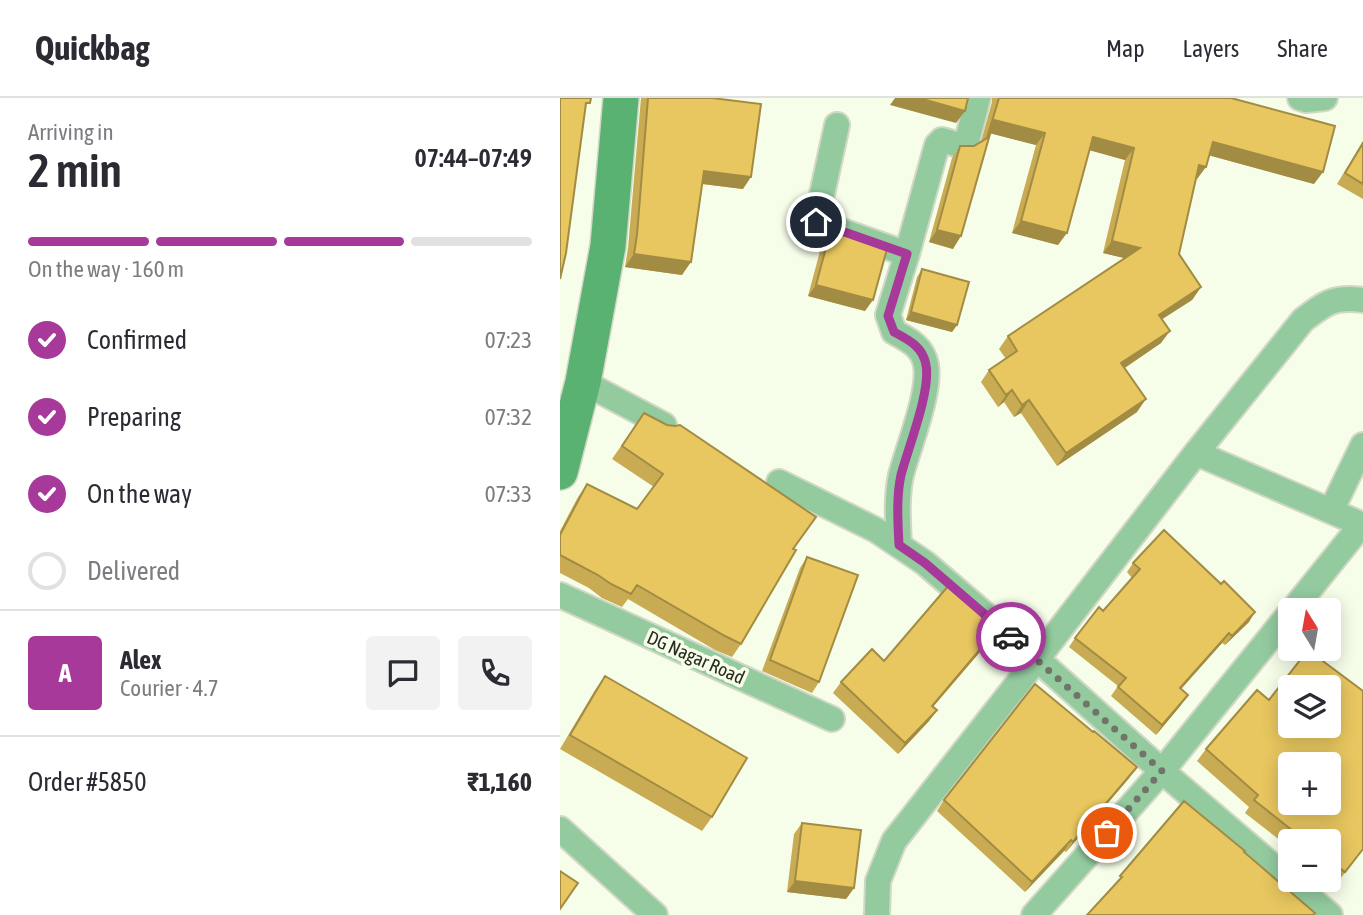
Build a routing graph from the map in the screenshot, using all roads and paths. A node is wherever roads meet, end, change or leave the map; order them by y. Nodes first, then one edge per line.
1 (621, 98) edge
2 (978, 98) edge
3 (1300, 98) edge
4 (1325, 98) edge
5 (837, 125) dead end
6 (907, 254) junction
7 (1363, 300) edge
8 (583, 382) junction
9 (664, 425) edge
10 (1363, 445) edge
11 (1196, 453) junction
12 (560, 472) edge
13 (779, 482) dead end
14 (1331, 512) junction
15 (1362, 525) edge
16 (899, 545) junction
17 (560, 595) edge
18 (1302, 598) edge
19 (1278, 628) edge
20 (1037, 659) junction
21 (832, 719) dead end
22 (1162, 771) junction
23 (560, 829) edge
24 (655, 915) edge
25 (877, 915) edge
26 (1034, 915) edge
27 (1330, 915) edge

1 - 8 street
2 - 6 street
3 - 4 street
5 - 6 street
6 - 16 street
7 - 11 street
8 - 9 street
8 - 12 street
10 - 14 street
11 - 14 street
11 - 20 street
13 - 16 street
14 - 15 street
15 - 18 street
16 - 20 street
17 - 21 street, DG Nagar Road
19 - 22 street
20 - 22 street
20 - 25 street
22 - 26 street
22 - 27 street
23 - 24 street

